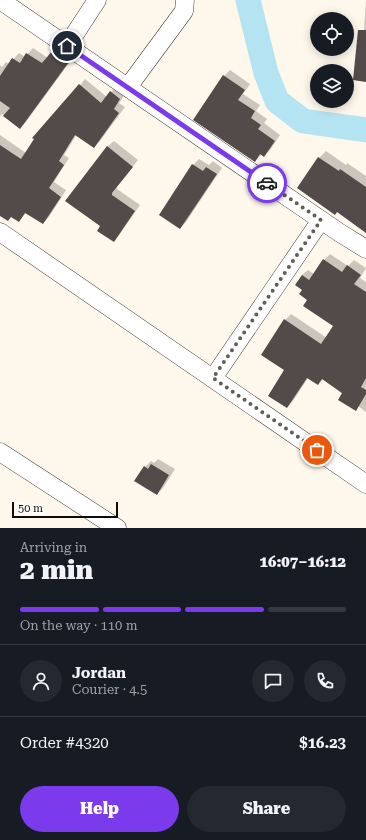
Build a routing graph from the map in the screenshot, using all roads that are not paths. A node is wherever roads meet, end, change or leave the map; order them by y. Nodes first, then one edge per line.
1 (0, 0) edge
2 (96, 0) edge
3 (185, 0) edge
4 (67, 46) junction
5 (128, 87) junction
6 (321, 220) junction
7 (0, 232) edge
8 (366, 250) edge
9 (213, 378) junction
10 (0, 452) edge
11 (366, 484) edge
12 (117, 528) edge

1 - 4 street
2 - 4 street
3 - 5 street
4 - 5 street
5 - 6 street
6 - 8 street
6 - 9 street
7 - 9 street
9 - 11 street
10 - 12 street

